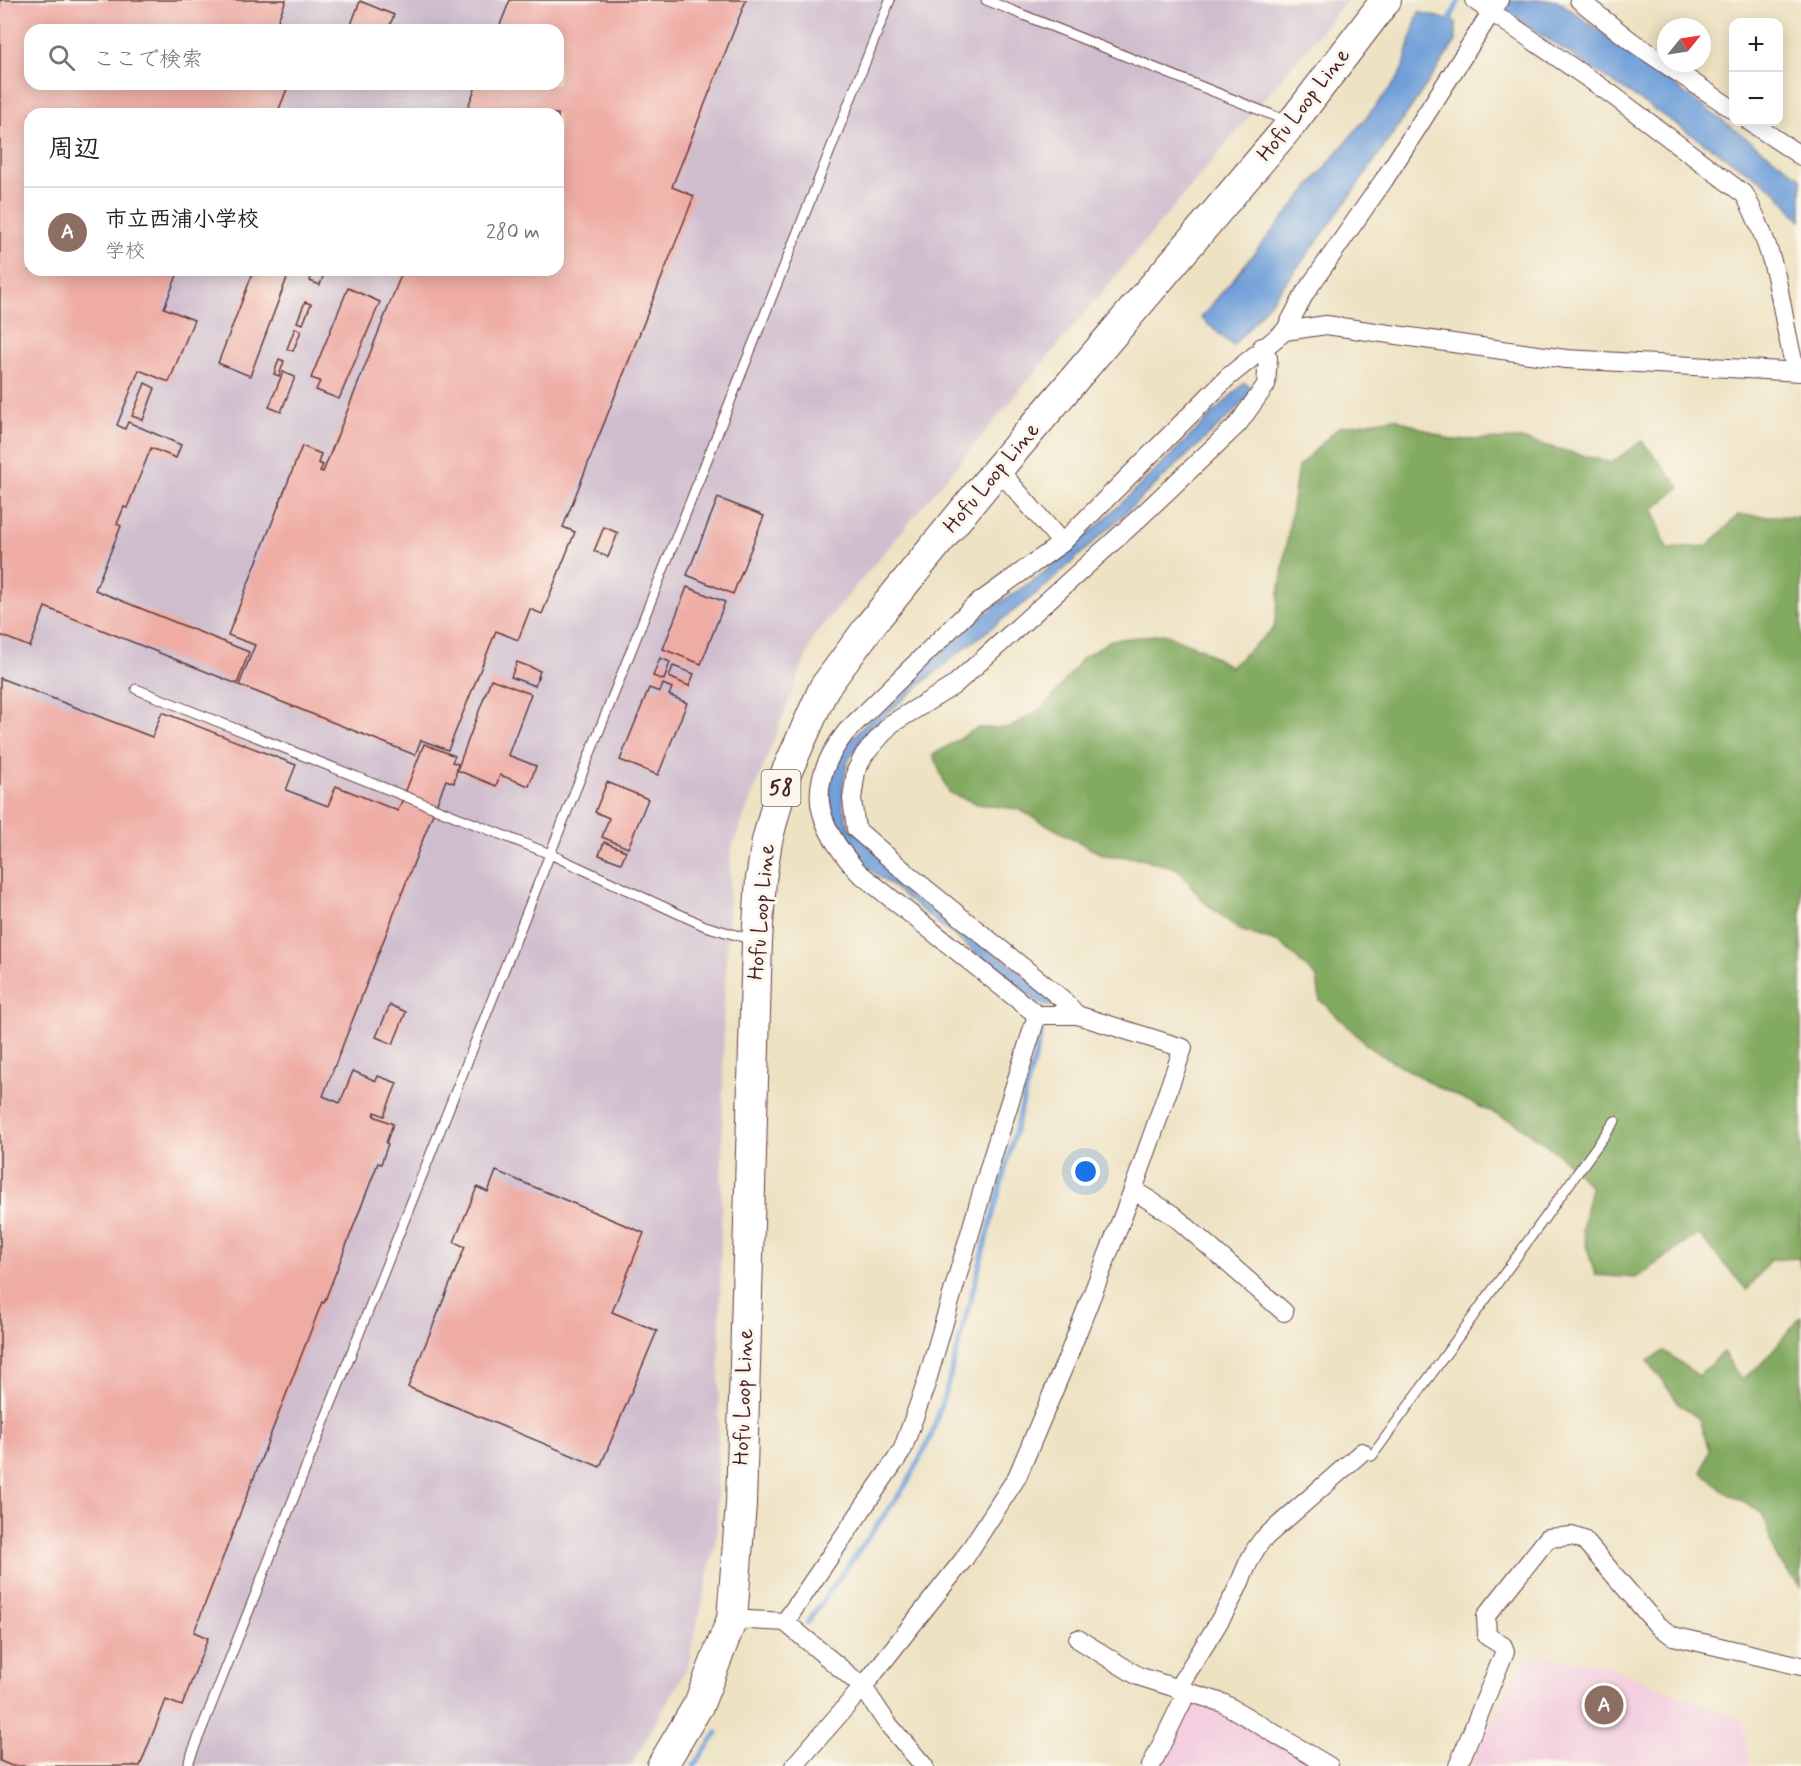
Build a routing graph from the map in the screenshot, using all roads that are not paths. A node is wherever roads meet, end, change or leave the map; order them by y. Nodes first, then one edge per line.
1 (890, 0) edge
2 (986, 0) edge
3 (1386, 0) edge
4 (1474, 0) edge
5 (1579, 0) edge
6 (1494, 6) edge
7 (1729, 107) edge
8 (1292, 123) junction
9 (1756, 126) edge
10 (1801, 156) edge
11 (1285, 331) junction
12 (1262, 347) junction
13 (1799, 371) edge
14 (998, 469) junction
15 (1062, 543) junction
16 (136, 688) dead end
17 (550, 854) junction
18 (757, 941) junction
19 (1037, 1015) junction
20 (1077, 1015) junction
21 (1615, 1121) dead end
22 (1133, 1190) junction
23 (1284, 1312) dead end
24 (1367, 1454) joint
25 (732, 1619) junction
26 (785, 1622) junction
27 (1078, 1639) dead end
28 (1801, 1666) edge
29 (863, 1687) junction
30 (1182, 1690) junction
31 (187, 1766) edge
32 (662, 1766) edge
33 (794, 1766) edge
34 (924, 1766) edge
35 (1151, 1766) edge
36 (1329, 1766) edge
37 (1458, 1766) edge

1 - 17 lane
2 - 8 lane
3 - 8 main road, Hofu Loop Line / 58
4 - 6 street
5 - 7 street
6 - 11 street
6 - 13 street
8 - 14 main road, Hofu Loop Line / 58
9 - 10 street
11 - 12 street
11 - 13 street
12 - 15 street
12 - 20 street
14 - 15 street
14 - 18 main road, Hofu Loop Line / 58
15 - 19 street
16 - 17 lane
17 - 18 lane
17 - 31 lane
18 - 25 main road, Hofu Loop Line / 58
19 - 20 street
19 - 26 street
20 - 22 street
21 - 24 lane
22 - 23 street
22 - 29 street
24 - 30 street
25 - 26 street
25 - 32 main road, Hofu Loop Line / 58
26 - 29 street
27 - 30 street
28 - 37 street
29 - 33 street
29 - 34 street
30 - 35 street
30 - 36 street

